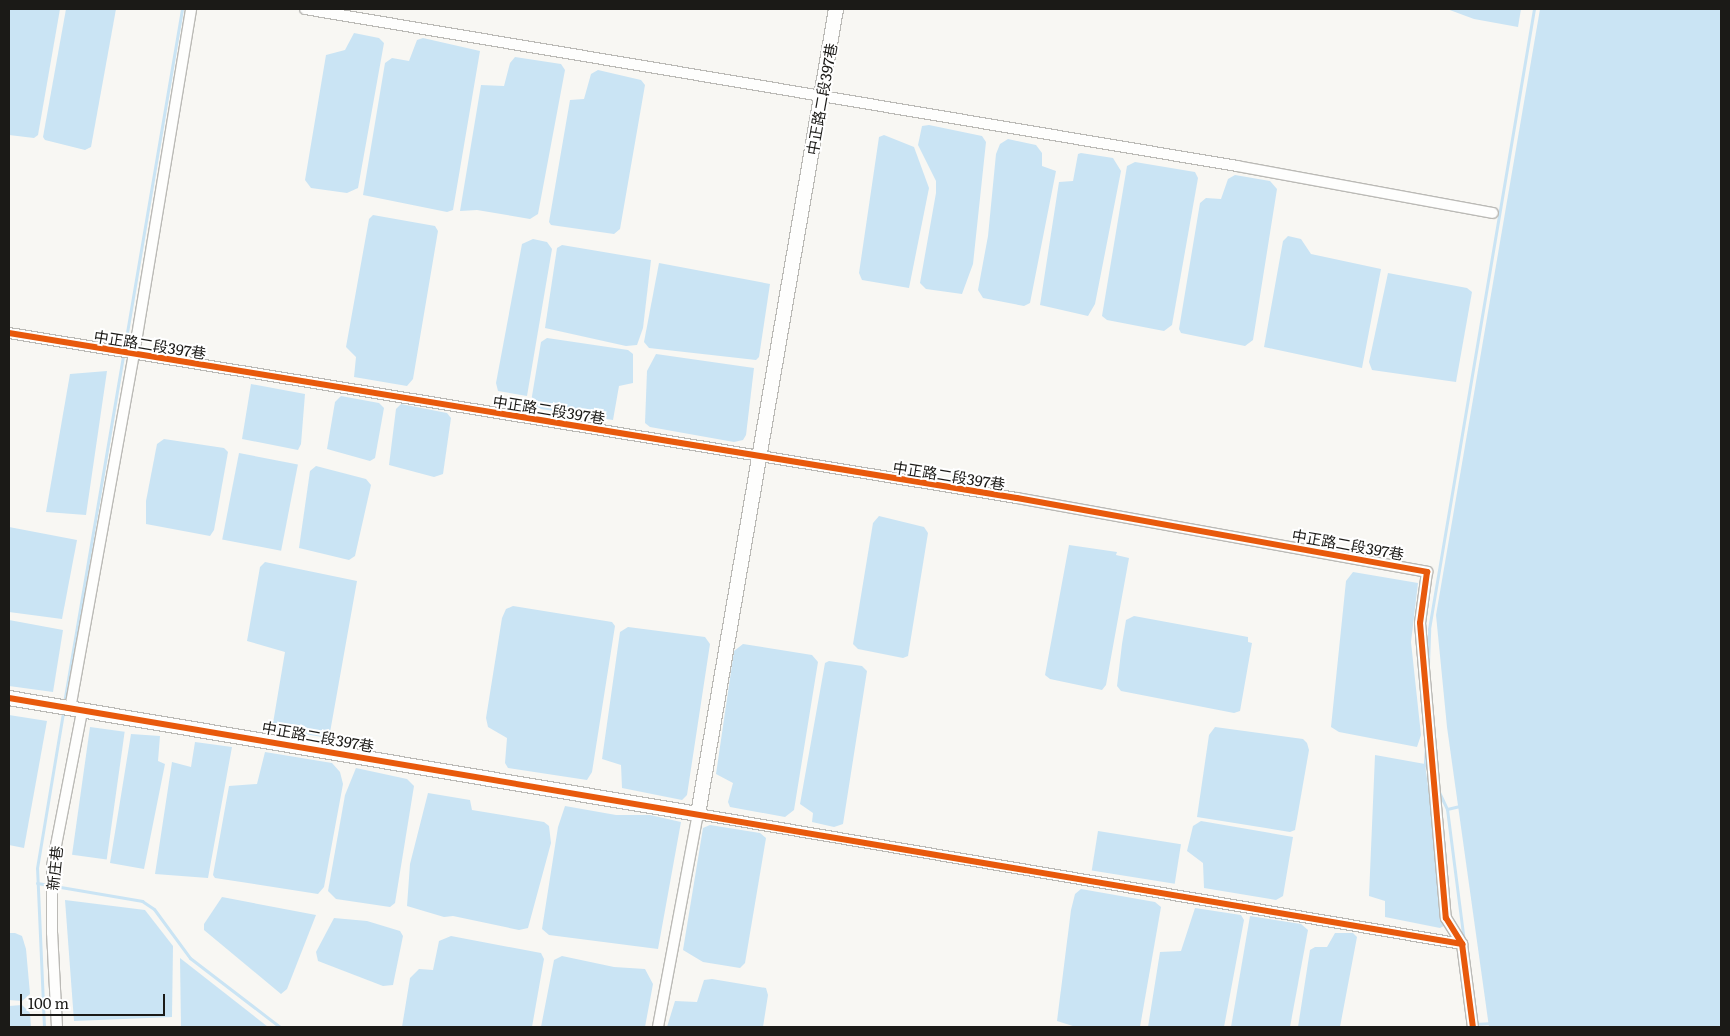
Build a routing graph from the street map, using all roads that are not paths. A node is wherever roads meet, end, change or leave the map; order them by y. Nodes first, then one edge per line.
1 (191, 9) edge
2 (305, 9) edge
3 (836, 9) edge
4 (822, 95) junction
5 (1493, 214) dead end
6 (9, 333) edge
7 (134, 354) junction
8 (760, 456) junction
9 (9, 698) edge
10 (76, 710) junction
11 (698, 814) junction
12 (1462, 944) junction
13 (57, 1027) edge
14 (658, 1027) edge
15 (1473, 1027) edge

1 - 7 street, 新庄巷
2 - 4 street
3 - 4 street, 中正路二段397巷
4 - 5 street
4 - 8 street, 中正路二段397巷
6 - 7 street, 中正路二段397巷
7 - 8 street, 中正路二段397巷
7 - 10 street, 新庄巷
8 - 11 street, 中正路二段397巷
8 - 12 street, 中正路二段397巷
9 - 10 street, 中正路二段397巷
10 - 11 street, 中正路二段397巷
10 - 13 street, 新庄巷
11 - 12 street
11 - 14 street
12 - 15 street, 中正路二段397巷

